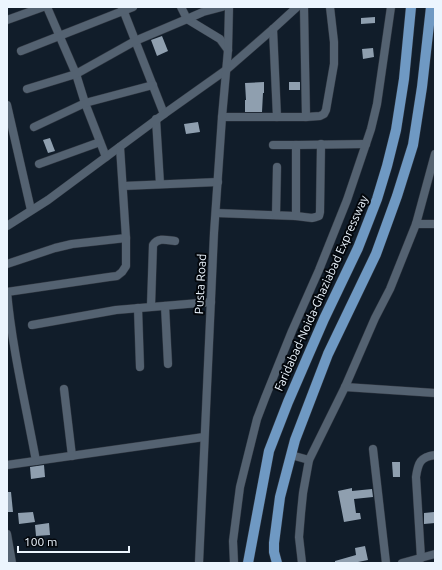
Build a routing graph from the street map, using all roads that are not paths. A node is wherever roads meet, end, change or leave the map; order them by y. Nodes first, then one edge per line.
1 (43, 7) edge
2 (47, 7) edge
3 (133, 7) edge
4 (181, 7) edge
5 (222, 7) edge
6 (229, 7) edge
7 (297, 7) edge
8 (304, 7) edge
9 (330, 7) edge
10 (391, 7) edge
11 (411, 7) edge
12 (431, 7) edge
13 (123, 9) edge
14 (203, 10) edge
15 (187, 19) junction
16 (7, 20) edge
17 (273, 29) junction
18 (60, 36) junction
19 (135, 41) junction
20 (228, 50) junction
21 (21, 51) dead end
22 (226, 70) junction
23 (76, 74) junction
24 (152, 85) junction
25 (27, 90) dead end
26 (86, 104) junction
27 (7, 105) edge
28 (164, 114) junction
29 (222, 117) junction
30 (277, 117) junction
31 (306, 117) junction
32 (156, 119) junction
33 (34, 127) dead end
34 (10, 129) edge
35 (100, 142) junction
36 (321, 144) junction
37 (366, 144) junction
38 (273, 145) dead end
39 (296, 145) junction
40 (120, 146) junction
41 (435, 154) edge
42 (106, 157) junction
43 (39, 164) dead end
44 (277, 167) dead end
45 (218, 182) junction
46 (160, 184) junction
47 (123, 186) junction
48 (31, 210) junction
49 (216, 213) junction
50 (276, 215) junction
51 (296, 216) junction
52 (416, 224) junction
53 (435, 224) edge
54 (7, 226) edge
55 (126, 238) junction
56 (175, 241) dead end
57 (7, 264) edge
58 (211, 302) junction
59 (151, 306) junction
60 (165, 306) junction
61 (138, 308) junction
62 (8, 315) edge
63 (32, 324) dead end
64 (10, 344) edge
65 (168, 364) dead end
66 (140, 368) dead end
67 (345, 387) junction
68 (64, 389) dead end
69 (435, 393) edge
70 (204, 437) junction
71 (372, 449) dead end
72 (435, 454) edge
73 (291, 455) junction
74 (72, 456) junction
75 (309, 460) junction
76 (36, 461) junction
77 (7, 465) edge
78 (7, 534) edge
79 (435, 554) edge
80 (421, 558) junction
81 (12, 563) edge
82 (198, 563) edge
83 (234, 563) edge
84 (248, 563) edge
85 (277, 563) edge
86 (302, 563) edge
87 (386, 563) edge
88 (402, 563) edge

1 - 16 street
2 - 18 street
3 - 13 street
4 - 15 street
5 - 14 street
6 - 20 street, Pusta Road
7 - 17 street
8 - 31 street
9 - 31 street
10 - 37 street
11 - 84 main road, Faridabad-Noida-Ghaziabad Expressway
12 - 73 main road
13 - 18 street
13 - 19 street
14 - 15 street
15 - 19 street
15 - 20 street
17 - 22 street
17 - 30 street
18 - 21 street
18 - 23 street
19 - 23 street
19 - 24 street
20 - 22 street, Pusta Road
22 - 28 street
22 - 29 street, Pusta Road
23 - 25 street
23 - 26 street
24 - 26 street
24 - 28 street
26 - 33 street
26 - 35 street
27 - 34 street
28 - 32 street
29 - 30 street
29 - 45 street, Pusta Road
30 - 31 street
32 - 40 street
32 - 46 street
34 - 48 street
35 - 42 street
35 - 43 street
36 - 37 street
36 - 39 street
36 - 51 street
37 - 83 street
38 - 39 street
39 - 51 street
40 - 42 street
40 - 47 street
41 - 52 street
42 - 48 street
44 - 50 street
45 - 46 street
45 - 49 street, Pusta Road
46 - 47 street
47 - 55 street
48 - 54 street
49 - 50 street
49 - 58 street, Pusta Road
50 - 51 street
52 - 53 street
52 - 67 street
55 - 57 street
55 - 62 street
56 - 59 street
58 - 60 street
58 - 70 street, Pusta Road
59 - 60 street
59 - 61 street
60 - 65 street
61 - 63 street
61 - 66 street
62 - 64 street
64 - 76 street
67 - 69 street
67 - 75 street
68 - 74 street
70 - 74 street
70 - 82 street, Pusta Road
71 - 87 street
72 - 80 street
73 - 75 street
73 - 85 main road
74 - 76 street
75 - 86 street
76 - 77 street
78 - 81 street
79 - 80 street
80 - 88 street

